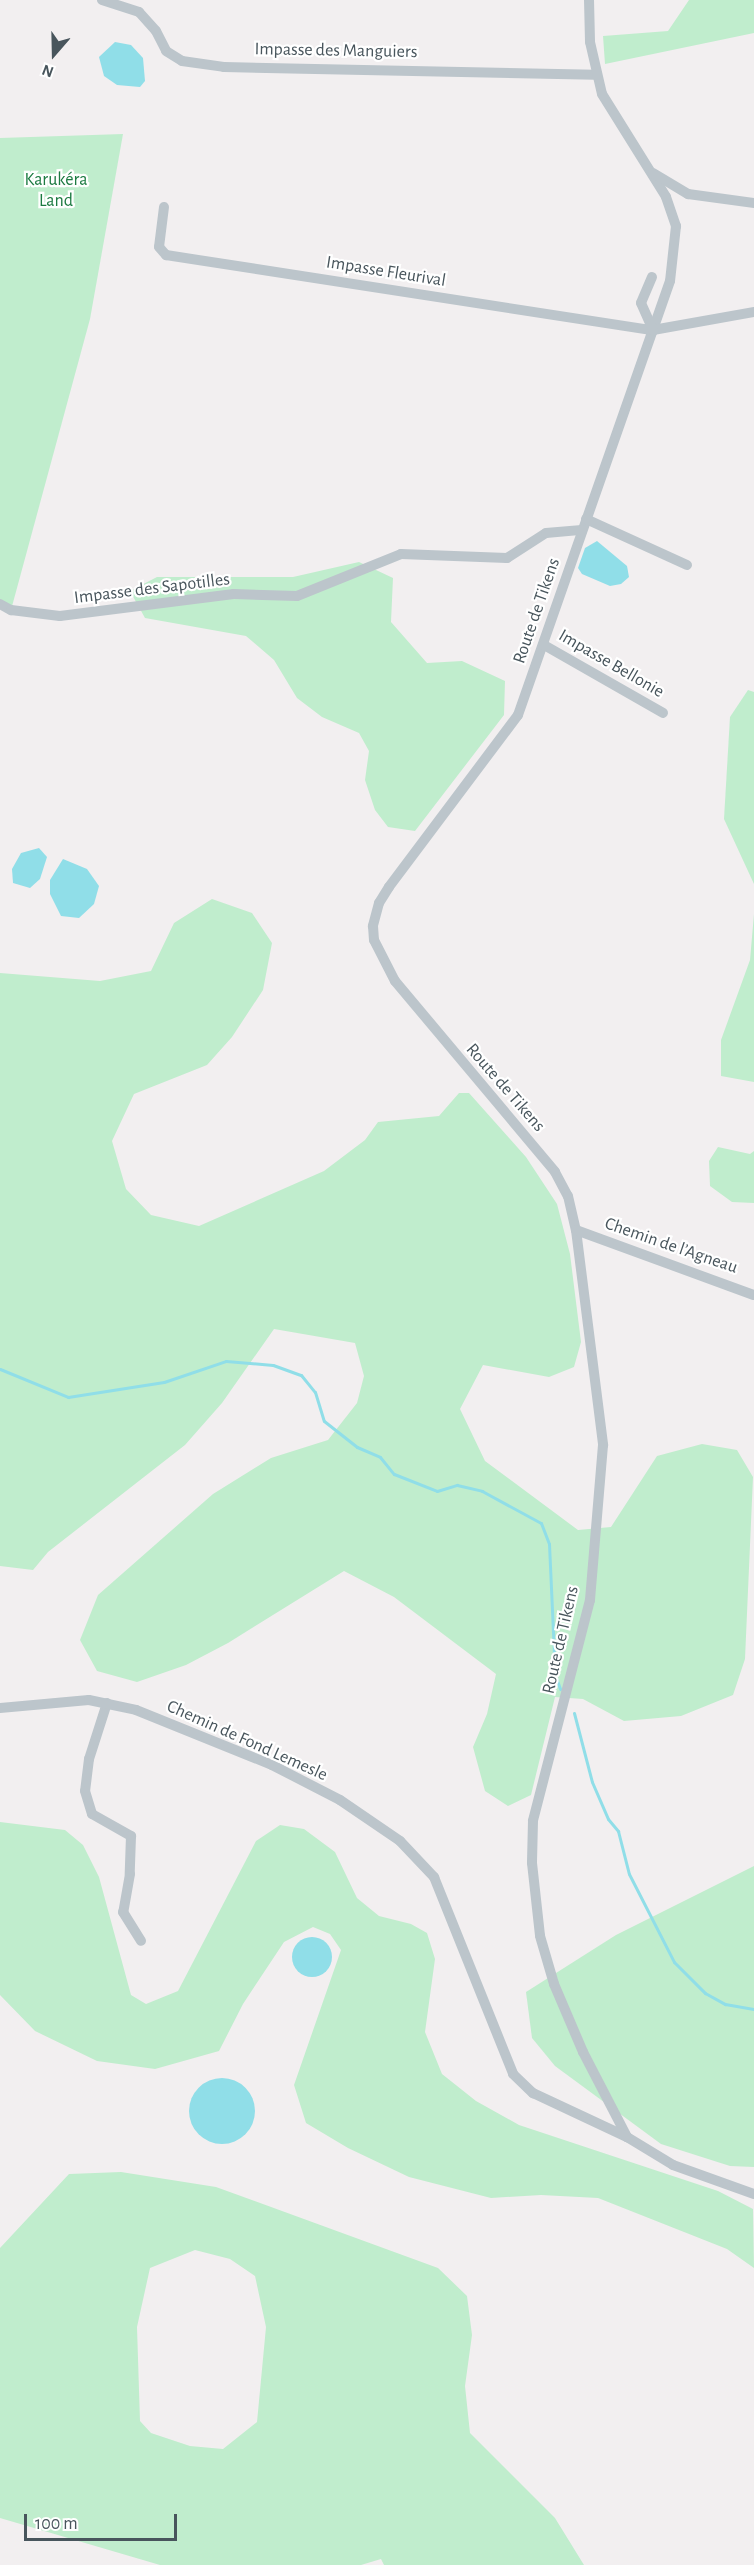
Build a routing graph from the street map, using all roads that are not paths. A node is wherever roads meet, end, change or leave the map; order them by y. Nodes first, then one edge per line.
1 (102, 0) edge
2 (589, 0) edge
3 (595, 75) junction
4 (650, 171) junction
5 (754, 203) edge
6 (164, 207) dead end
7 (651, 277) dead end
8 (754, 312) edge
9 (653, 330) junction
10 (584, 525) junction
11 (687, 565) dead end
12 (0, 604) edge
13 (543, 645) junction
14 (663, 713) dead end
15 (576, 1230) junction
16 (754, 1295) edge
17 (107, 1703) junction
18 (0, 1708) edge
19 (141, 1941) dead end
20 (627, 2138) junction
21 (754, 2193) edge

1 - 3 street, Impasse des Manguiers
2 - 3 street, Route de Tikens
3 - 4 street, Route de Tikens
4 - 5 street
4 - 9 street, Route de Tikens
6 - 9 street, Impasse Fleurival
7 - 9 street
8 - 9 street, Impasse Fleurival
9 - 10 street, Route de Tikens
10 - 11 street
10 - 12 street, Impasse des Sapotilles
10 - 13 street, Route de Tikens
13 - 14 street, Impasse Bellonie
13 - 15 street, Route de Tikens
15 - 16 street, Chemin de l’Agneau
15 - 20 street, Route de Tikens
17 - 18 street, Chemin de Fond Lemesle
17 - 19 street
17 - 20 street, Chemin de Fond Lemesle
20 - 21 street

